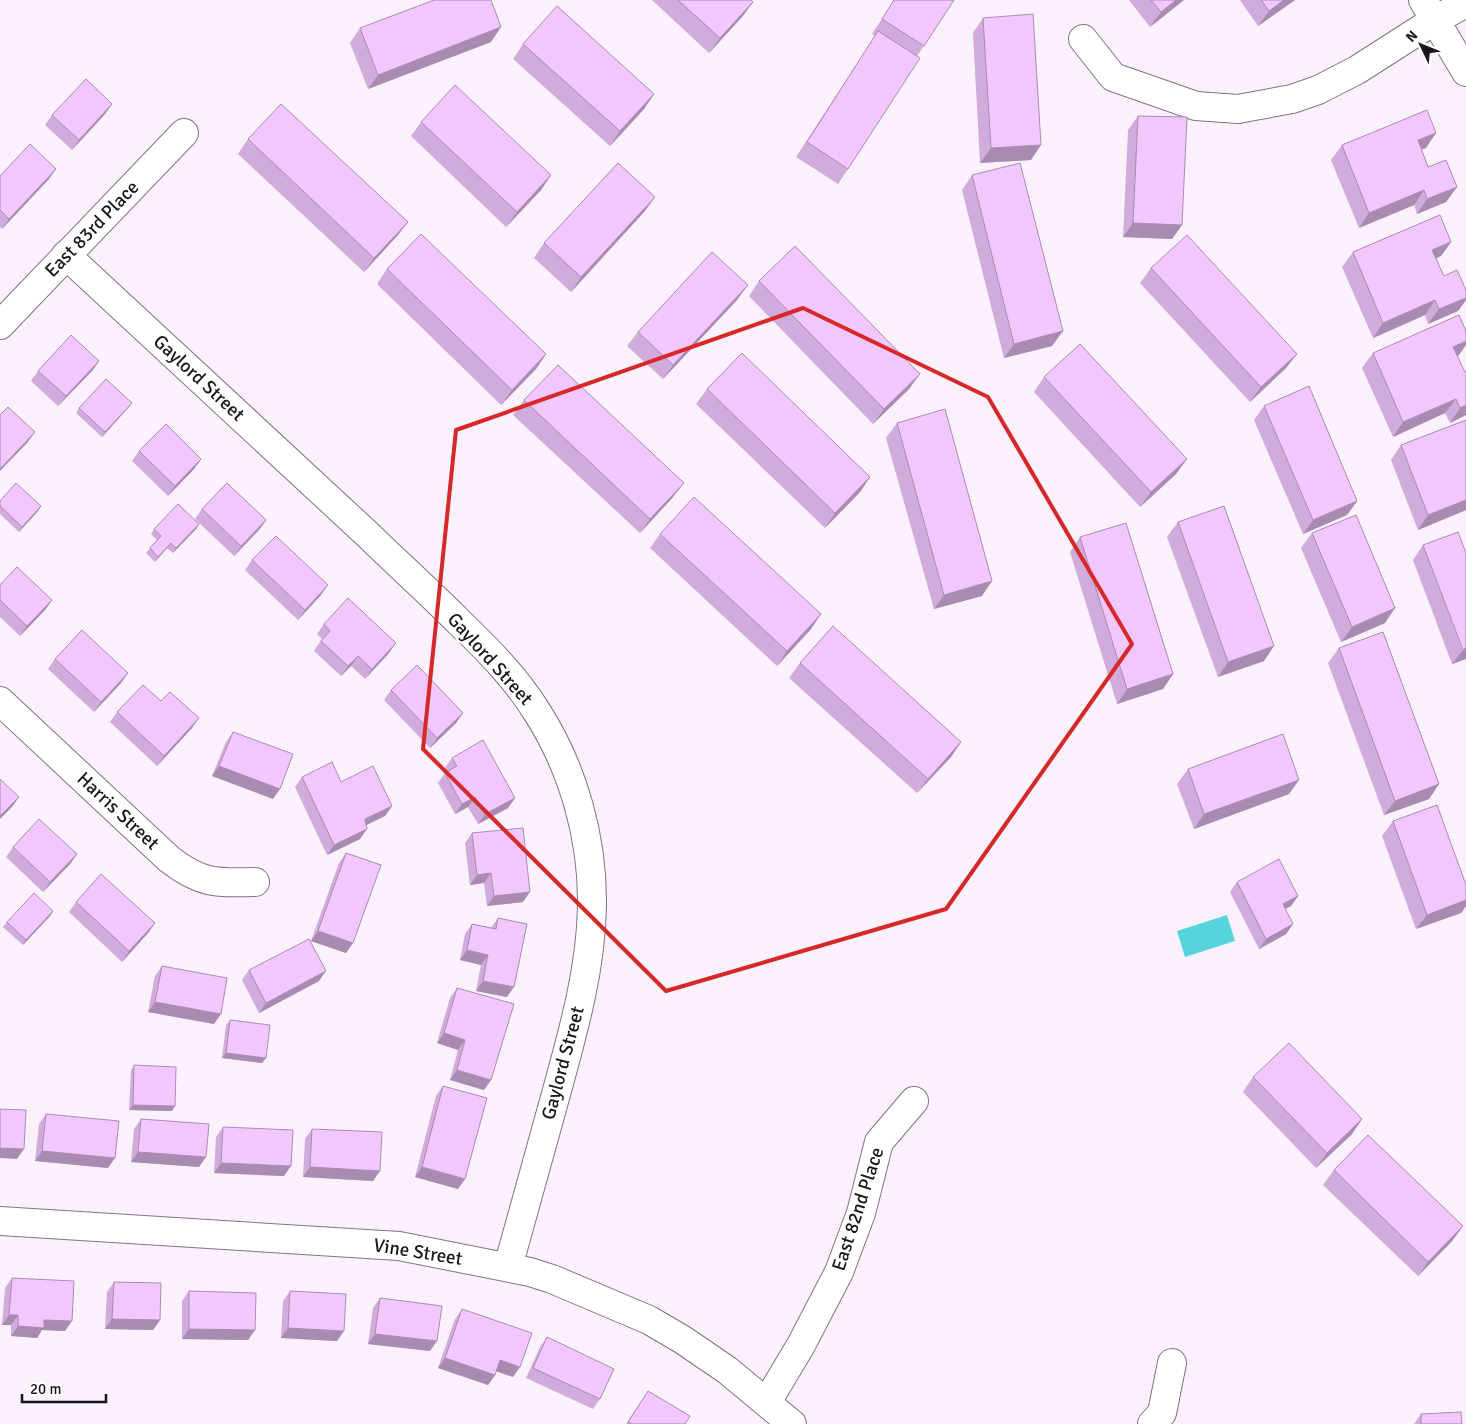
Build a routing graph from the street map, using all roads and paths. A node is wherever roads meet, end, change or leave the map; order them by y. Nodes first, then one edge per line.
1 (1466, 3) edge
2 (1429, 10) edge
3 (1083, 40) dead end
4 (1466, 72) edge
5 (184, 132) dead end
6 (66, 255) junction
7 (0, 325) edge
8 (0, 701) edge
9 (255, 882) dead end
10 (914, 1101) dead end
11 (0, 1221) edge
12 (508, 1266) junction
13 (1172, 1363) dead end
14 (767, 1402) junction
15 (792, 1424) edge
16 (1152, 1424) edge

1 - 2 street
2 - 3 street
2 - 4 street
5 - 6 street, East 83rd Place
6 - 7 street, East 83rd Place
6 - 12 street, Gaylord Street
8 - 9 street, Harris Street
10 - 14 street, East 82nd Place
11 - 12 street, Vine Street
12 - 14 street, Vine Street
13 - 16 street
14 - 15 street, Vine Street

